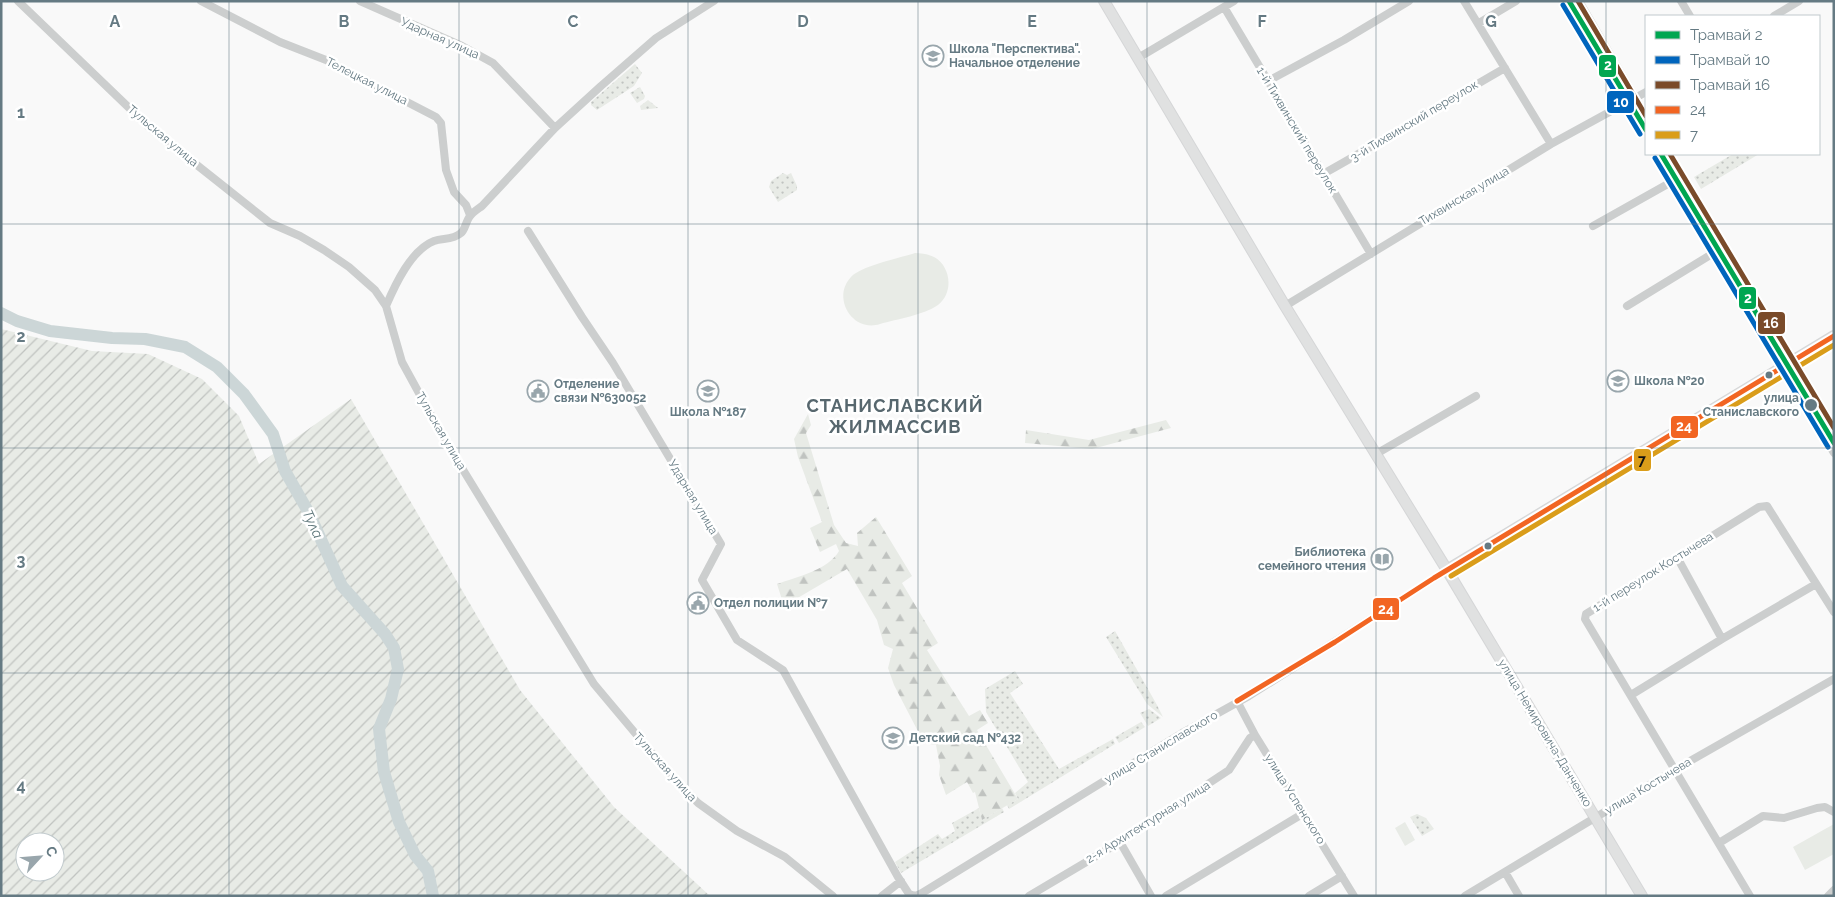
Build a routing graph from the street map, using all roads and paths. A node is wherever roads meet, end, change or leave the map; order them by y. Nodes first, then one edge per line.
1 (18, 1) edge
2 (201, 1) edge
3 (360, 1) edge
4 (714, 1) edge
5 (1104, 1) edge
6 (1234, 1) edge
7 (1409, 1) edge
8 (1464, 1) edge
9 (1516, 1) edge
10 (1579, 1) edge
11 (1681, 1) edge
12 (1794, 2) edge
13 (1224, 7) junction
14 (1689, 15) edge
15 (1775, 15) edge
16 (1478, 23) junction
17 (1138, 58) junction
18 (1505, 68) junction
19 (1268, 81) junction
20 (1645, 93) edge
21 (1636, 98) junction
22 (1645, 114) edge
23 (555, 128) junction
24 (1551, 144) junction
25 (1670, 155) edge
26 (1323, 174) junction
27 (1682, 176) junction
28 (470, 215) junction
29 (1593, 226) dead end
30 (528, 231) dead end
31 (1725, 246) junction
32 (1371, 254) junction
33 (386, 306) junction
34 (1285, 306) junction
35 (1627, 306) dead end
36 (1834, 336) edge
37 (1793, 360) junction
38 (1781, 367) junction
39 (1476, 396) dead end
40 (1834, 453) edge
41 (1376, 454) junction
42 (1677, 557) junction
43 (1447, 570) junction
44 (1816, 584) junction
45 (1834, 612) edge
46 (1722, 639) junction
47 (1834, 679) edge
48 (1631, 695) junction
49 (1237, 701) junction
50 (1255, 735) junction
51 (1676, 769) junction
52 (1834, 812) edge
53 (1304, 813) junction
54 (1596, 818) junction
55 (1120, 842) junction
56 (1719, 843) junction
57 (1505, 872) junction
58 (1342, 876) junction
59 (901, 881) junction
60 (1834, 890) edge
61 (833, 896) edge
62 (882, 896) edge
63 (1029, 896) edge
64 (1151, 896) edge
65 (1166, 896) edge
66 (1309, 896) edge
67 (1354, 896) edge
68 (1465, 896) edge
69 (1519, 896) edge
70 (1642, 896) edge
71 (1750, 896) edge
72 (1828, 896) edge

1 - 33 street, Тульская улица
2 - 28 street, Телецкая улица
3 - 23 street, Ударная улица
4 - 23 street
5 - 17 main road, улица Немировича-Данченко
6 - 13 street
7 - 19 street
8 - 16 street
9 - 16 street
10 - 21 street
11 - 14 street
12 - 15 street
13 - 17 street
13 - 19 street, 1-й Тихвинский переулок
16 - 18 street
17 - 34 main road, улица Немировича-Данченко
18 - 24 street
18 - 26 street, 3-й Тихвинский переулок
19 - 26 street, 1-й Тихвинский переулок
20 - 21 street, Тихвинская улица
21 - 22 street
21 - 24 street, Тихвинская улица
23 - 28 street
24 - 32 street, Тихвинская улица
25 - 27 street
26 - 32 street, 1-й Тихвинский переулок
27 - 29 street
27 - 31 street
28 - 33 street
30 - 59 street, Ударная улица
31 - 35 street
31 - 37 street
32 - 34 street, Тихвинская улица
33 - 61 street, Тульская улица
34 - 41 main road, улица Немировича-Данченко
36 - 37 main road, улица Станиславского
37 - 38 main road, улица Станиславского
38 - 40 street
38 - 43 main road, улица Станиславского
39 - 41 street
41 - 43 main road, улица Немировича-Данченко
42 - 44 street, 1-й переулок Костычева
42 - 46 street
42 - 48 street, 1-й переулок Костычева
43 - 49 street, улица Станиславского
43 - 54 main road, улица Немировича-Данченко
44 - 45 street, 1-й переулок Костычева
44 - 46 street
46 - 48 street
47 - 51 street, улица Костычева
48 - 51 street, 1-й переулок Костычева
49 - 50 street, улица Успенского
49 - 59 street, улица Станиславского
50 - 53 street, улица Успенского
50 - 55 street, 2-я Архитектурная улица
51 - 54 street, улица Костычева
51 - 56 street, 1-й переулок Костычева
52 - 56 street
53 - 58 street, улица Успенского
53 - 65 street
54 - 57 street, улица Костычева
54 - 70 main road, улица Немировича-Данченко
55 - 63 street, 2-я Архитектурная улица
55 - 64 street
56 - 71 street, 1-й переулок Костычева
57 - 68 street, улица Костычева
57 - 69 street
58 - 66 street
58 - 67 street, улица Успенского
59 - 62 street
60 - 72 street

